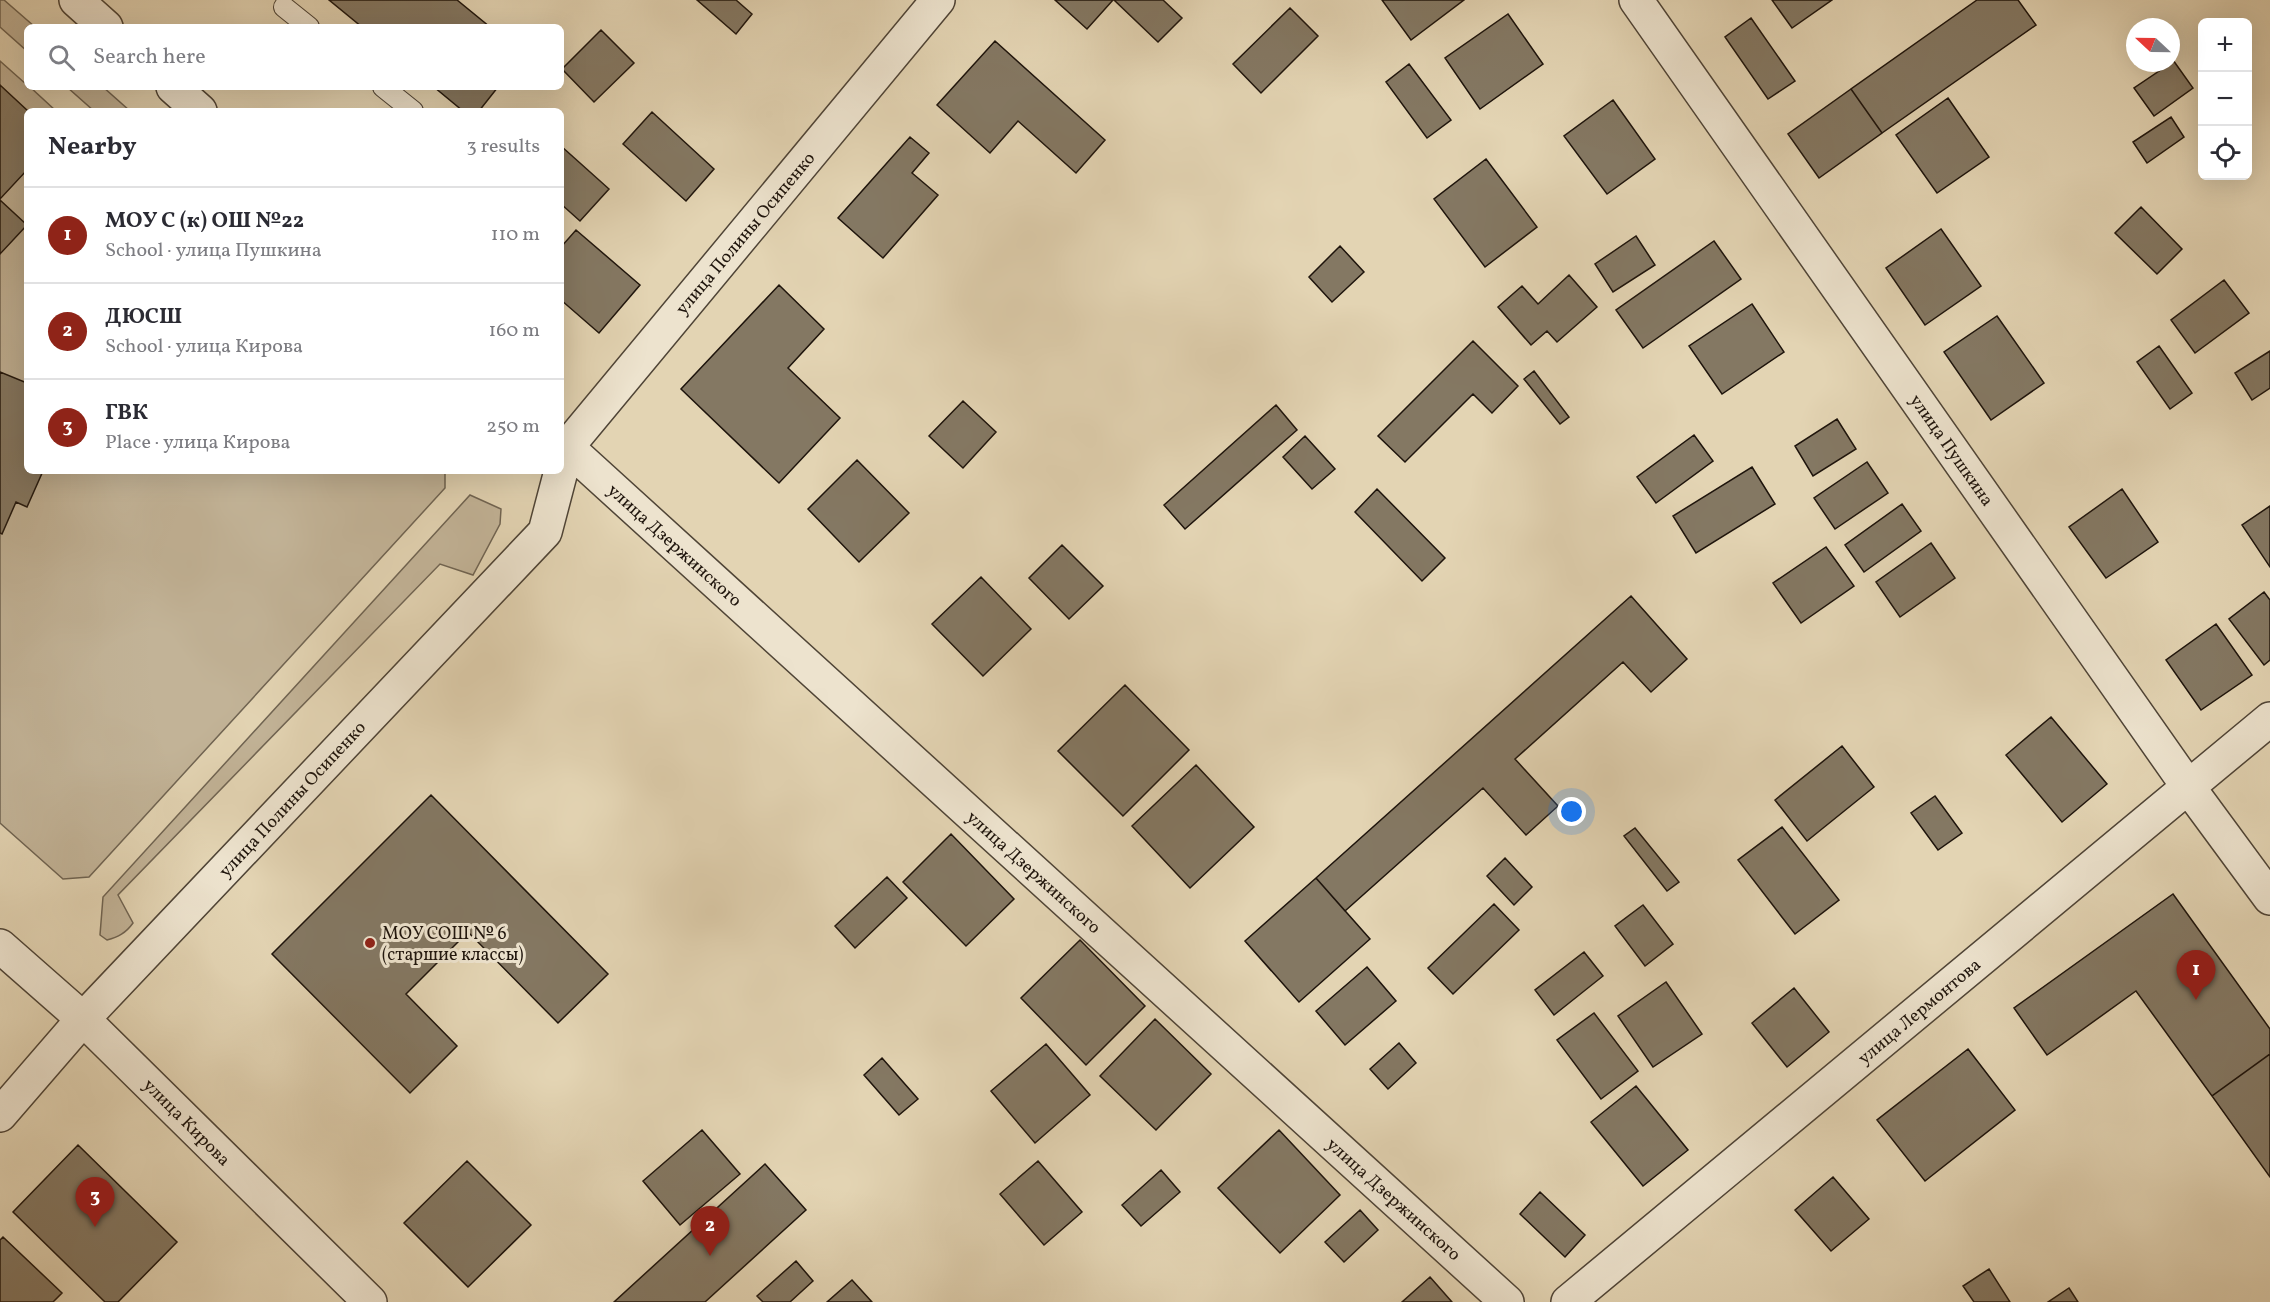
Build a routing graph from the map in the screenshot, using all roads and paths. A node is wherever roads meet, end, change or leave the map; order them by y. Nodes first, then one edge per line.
1 (76, 0) edge
2 (938, 0) edge
3 (1636, 0) edge
4 (284, 6) dead end
5 (103, 24) edge
6 (305, 24) edge
7 (176, 90) edge
8 (387, 90) edge
9 (197, 108) edge
10 (409, 108) edge
11 (564, 455) edge
12 (564, 459) edge
13 (558, 474) edge
14 (2270, 719) edge
15 (2189, 788) junction
16 (2270, 898) edge
17 (0, 946) edge
18 (83, 1019) junction
19 (0, 1115) edge
20 (370, 1302) edge
21 (1507, 1302) edge
22 (1568, 1302) edge

1 - 5 street
2 - 11 street, улица Полины Осипенко
3 - 15 street, улица Пушкина
4 - 6 lane
7 - 9 street
8 - 10 lane
12 - 21 street, улица Дзержинского
13 - 18 street, улица Полины Осипенко
14 - 15 street, улица Лермонтова
15 - 16 street, улица Пушкина
15 - 22 street, улица Лермонтова
17 - 18 street, улица Кирова
18 - 19 street, улица Полины Осипенко
18 - 20 street, улица Кирова

